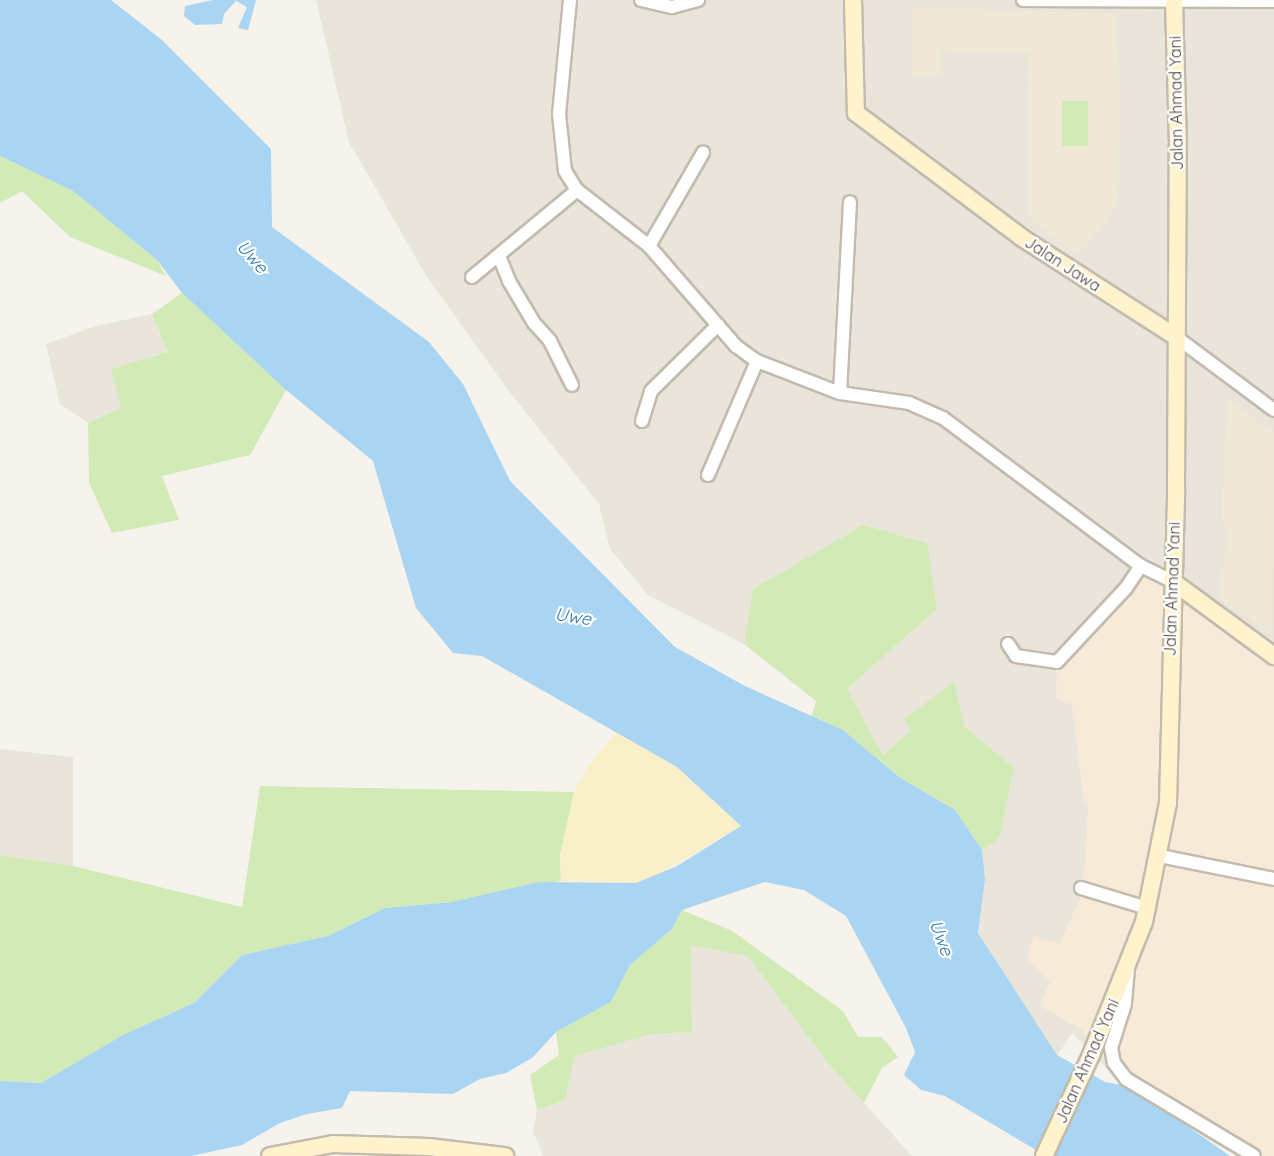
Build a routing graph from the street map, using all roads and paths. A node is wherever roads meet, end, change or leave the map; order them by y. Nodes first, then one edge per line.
1 (570, 0) edge
2 (641, 0) edge
3 (698, 0) edge
4 (853, 0) edge
5 (1023, 0) edge
6 (1174, 1) edge
7 (1274, 1) edge
8 (703, 153) dead end
9 (577, 190) junction
10 (850, 202) dead end
11 (649, 246) junction
12 (499, 256) junction
13 (472, 277) dead end
14 (718, 325) junction
15 (1176, 337) junction
16 (757, 361) junction
17 (572, 385) dead end
18 (840, 393) junction
19 (1274, 410) edge
20 (642, 421) dead end
21 (708, 474) dead end
22 (1141, 566) junction
23 (1172, 581) junction
24 (1008, 644) dead end
25 (1273, 654) edge
26 (1160, 856) junction
27 (1274, 879) edge
28 (1081, 888) dead end
29 (1147, 908) junction
30 (1128, 967) junction
31 (270, 1156) edge
32 (505, 1156) edge
33 (1044, 1156) edge
34 (1254, 1156) edge

1 - 9 street
2 - 3 street
4 - 15 main road, Jalan Jawa
5 - 6 street
6 - 7 street
6 - 15 main road, Jalan Ahmad Yani
8 - 11 street
9 - 11 street
9 - 12 street
10 - 18 street
11 - 14 street
12 - 13 street
12 - 17 street
14 - 16 street
14 - 20 street
15 - 19 street, Jalan Jawa
15 - 23 main road, Jalan Ahmad Yani
16 - 18 street
16 - 21 street
18 - 22 street
22 - 23 street
22 - 24 street
23 - 25 main road
23 - 26 main road, Jalan Ahmad Yani
26 - 27 street
26 - 29 main road, Jalan Ahmad Yani
28 - 29 street
29 - 30 main road, Jalan Ahmad Yani
30 - 33 main road, Jalan Ahmad Yani
30 - 34 street
31 - 32 main road

